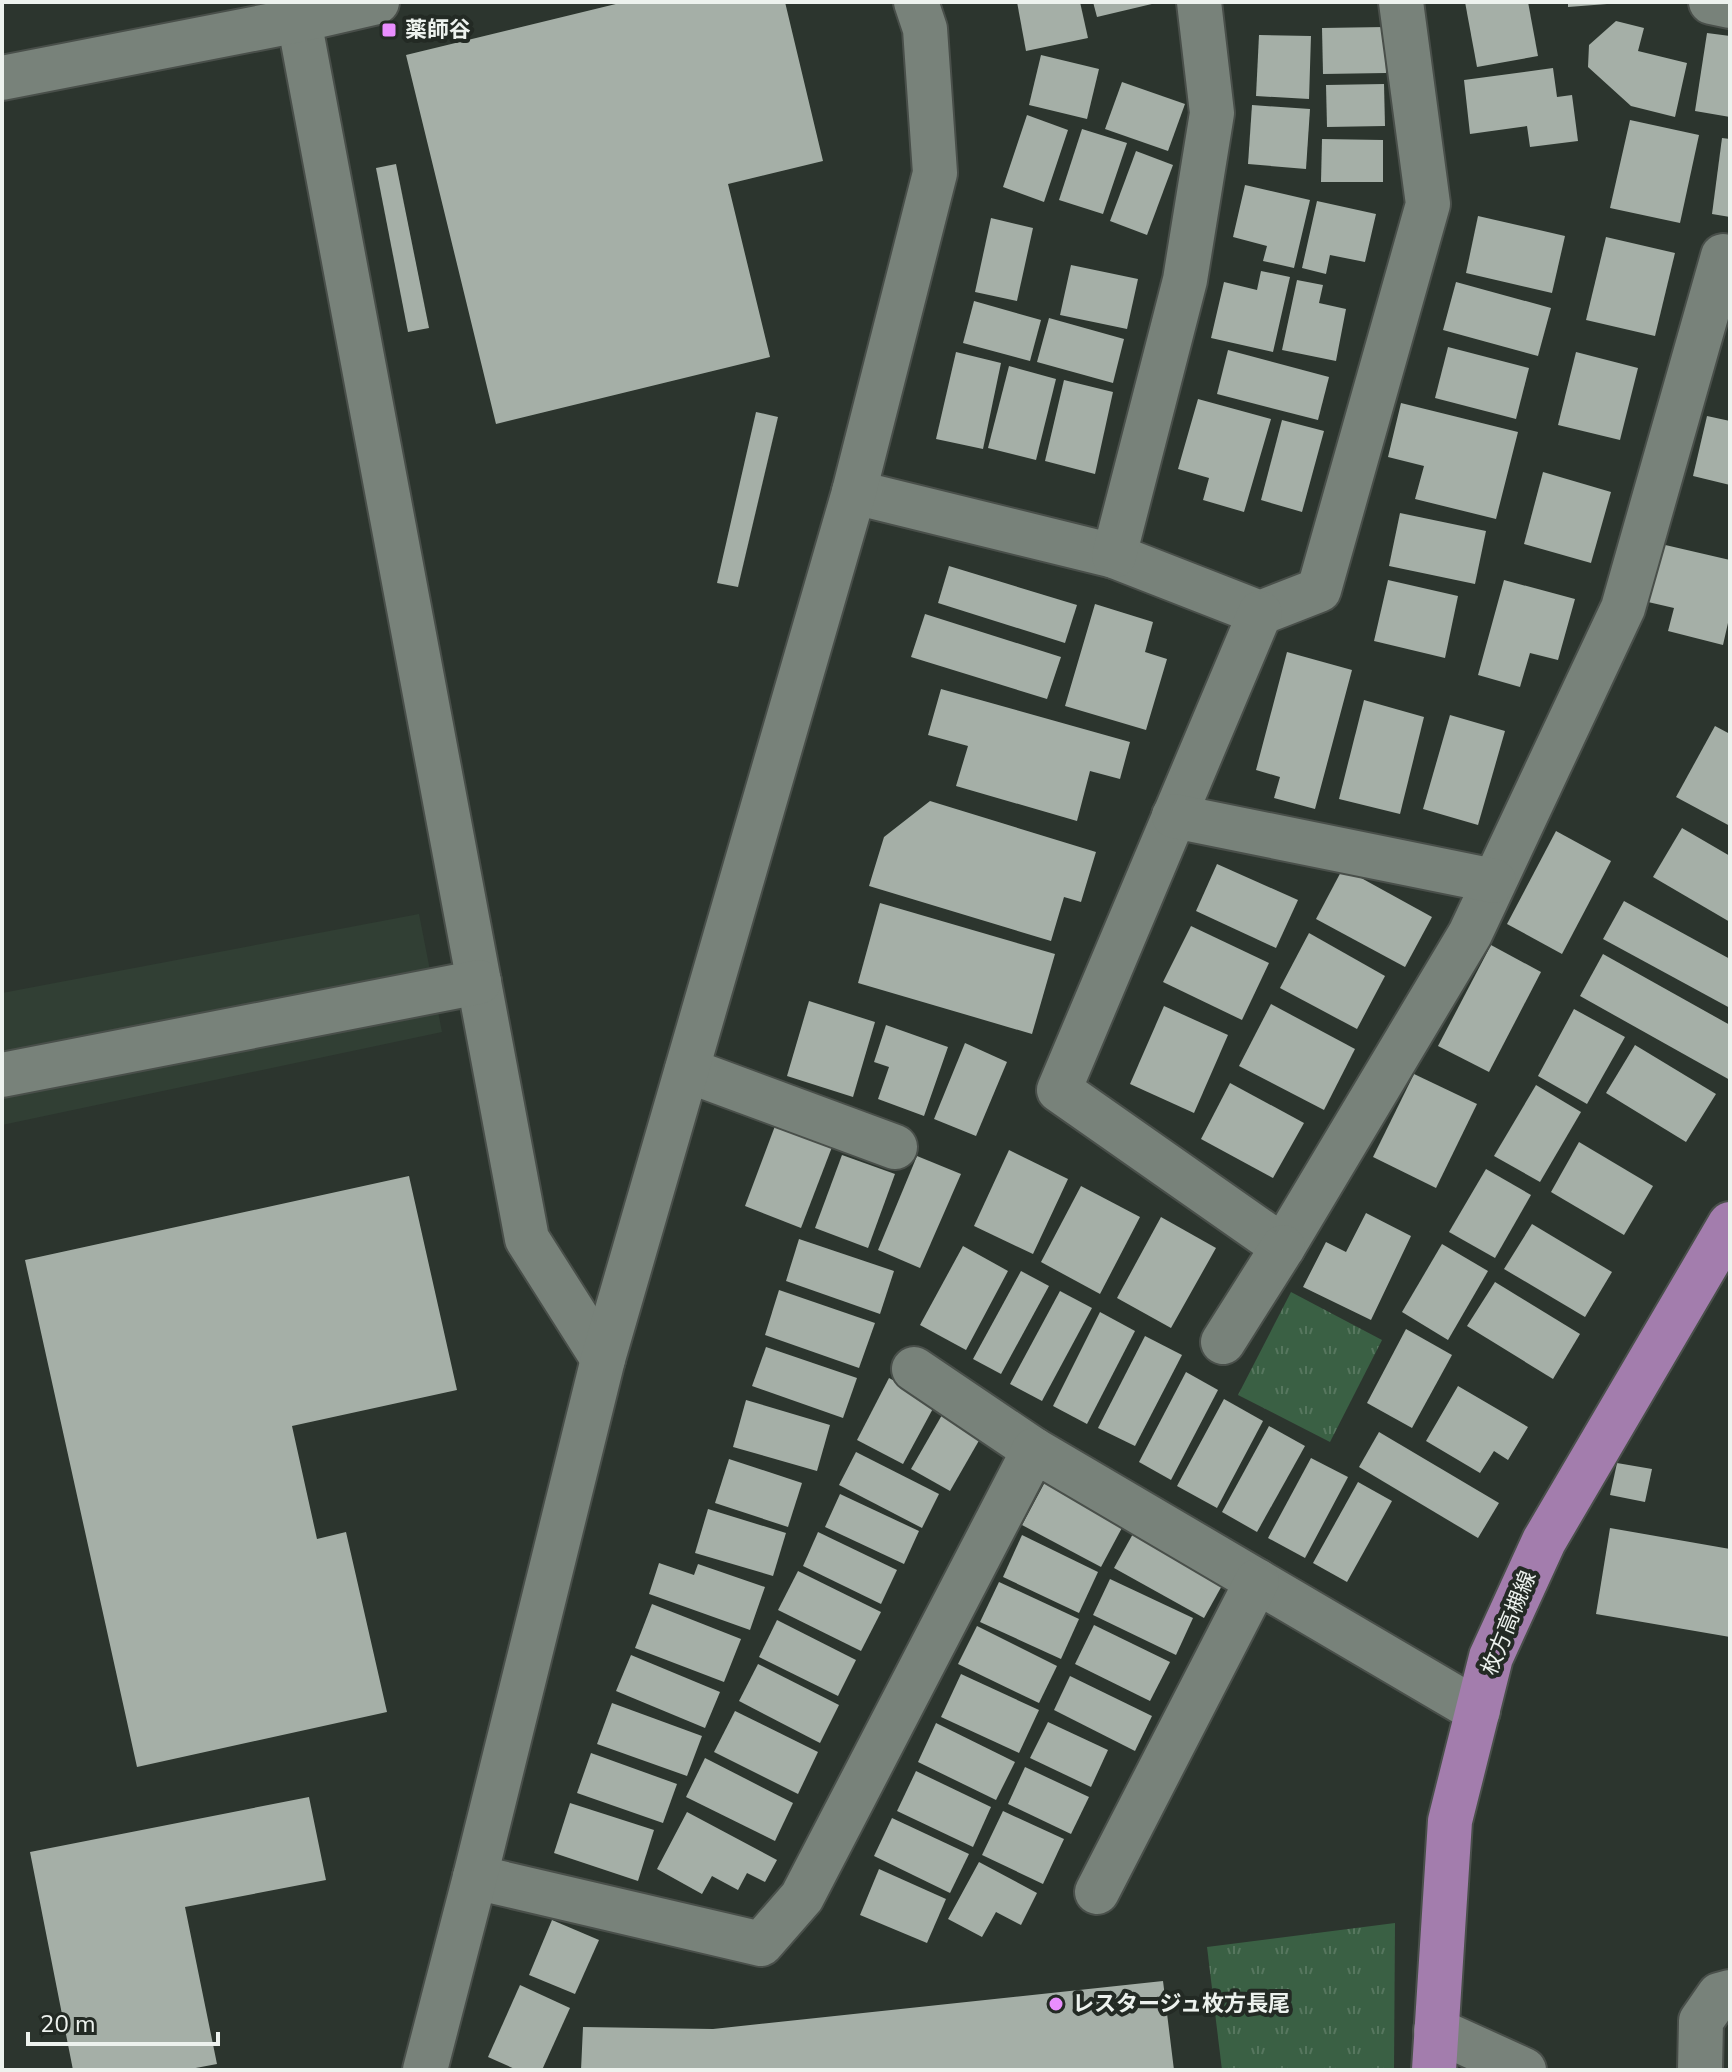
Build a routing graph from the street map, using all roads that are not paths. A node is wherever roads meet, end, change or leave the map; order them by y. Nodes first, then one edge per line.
1 (377, 2) edge
2 (916, 2) edge
3 (1199, 2) edge
4 (1401, 2) edge
5 (1711, 2) edge
6 (1730, 6) edge
7 (299, 20) junction
8 (2, 78) edge
9 (1730, 258) edge
10 (854, 492) junction
11 (1114, 556) junction
12 (1260, 613) junction
13 (1174, 816) junction
14 (1494, 881) junction
15 (479, 982) junction
16 (687, 1070) junction
17 (2, 1075) edge
18 (895, 1147) dead end
19 (1730, 1224) edge
20 (1283, 1247) junction
21 (1223, 1342) dead end
22 (603, 1359) junction
23 (914, 1369) dead end
24 (1034, 1450) junction
25 (1257, 1581) junction
26 (1478, 1711) junction
27 (475, 1877) junction
28 (1097, 1892) dead end
29 (1730, 1992) edge
30 (1435, 2060) edge
31 (425, 2070) edge
32 (1524, 2070) edge
33 (1700, 2070) edge

1 - 7 street
2 - 10 street
3 - 11 street
4 - 12 street
5 - 6 street
7 - 8 street
7 - 15 street
9 - 14 street
10 - 11 street
10 - 16 street
11 - 12 street
12 - 13 street
13 - 14 street
13 - 20 street
14 - 20 street
15 - 17 street
15 - 22 street
16 - 18 street
16 - 22 street
19 - 26 main road, 枚方高槻線
20 - 21 street
22 - 27 street
23 - 24 street
24 - 25 street
24 - 27 street
25 - 26 street
25 - 28 street
26 - 30 main road, 枚方高槻線
27 - 31 street
29 - 33 street
30 - 32 street

